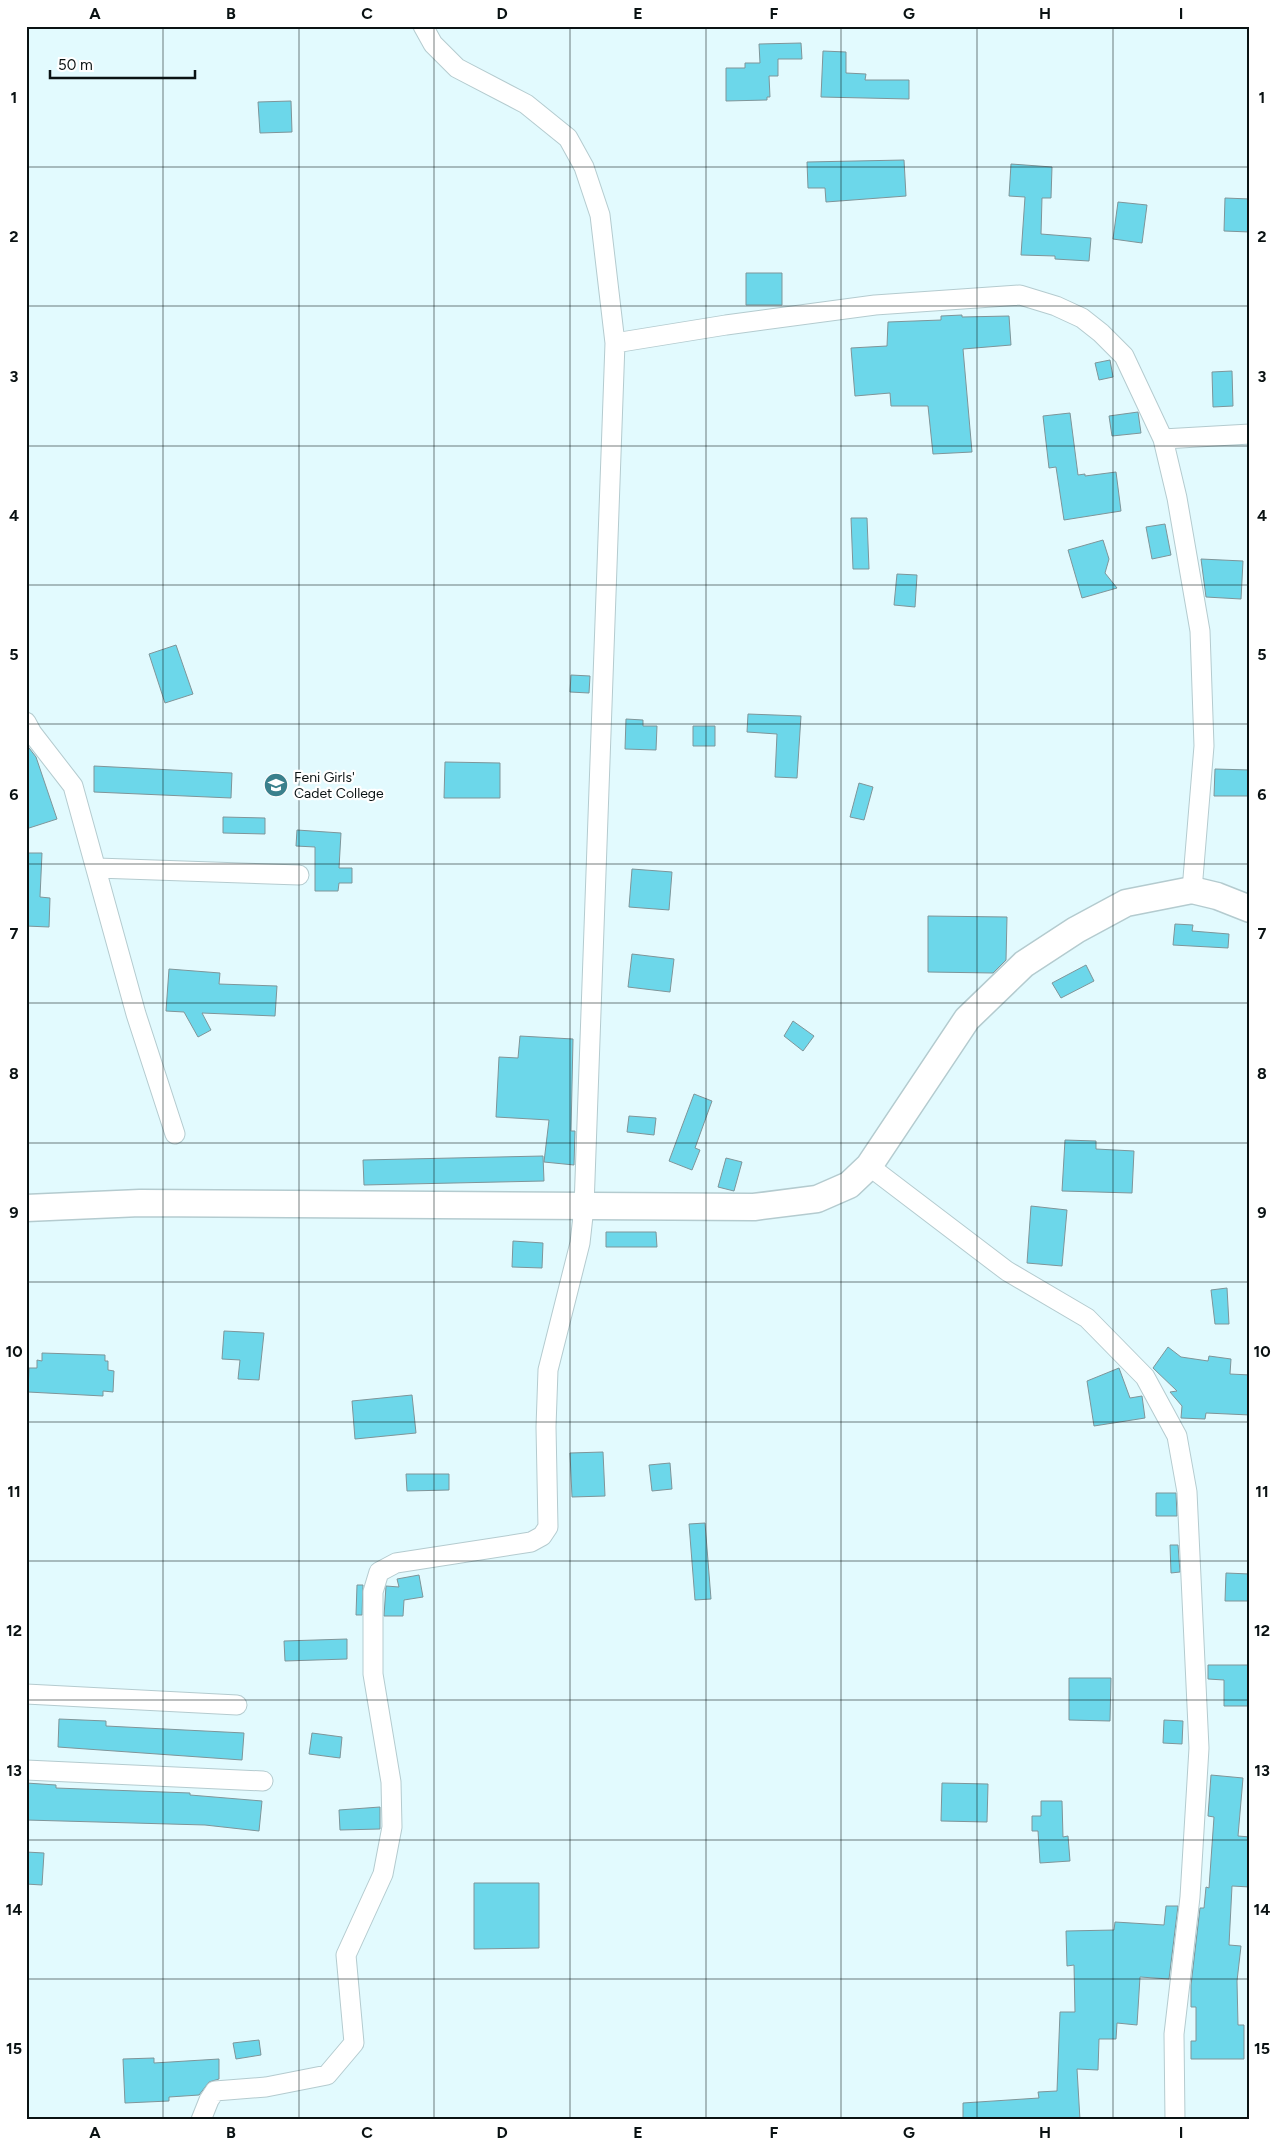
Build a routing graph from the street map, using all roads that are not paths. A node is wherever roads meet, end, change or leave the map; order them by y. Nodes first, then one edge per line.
1 (423, 26) edge
2 (615, 343) junction
3 (1250, 434) edge
4 (1163, 439) junction
5 (26, 722) edge
6 (96, 868) junction
7 (299, 875) dead end
8 (1192, 890) junction
9 (1250, 909) edge
10 (175, 1134) dead end
11 (869, 1166) junction
12 (584, 1207) junction
13 (26, 1208) edge
14 (26, 1694) edge
15 (237, 1705) dead end
16 (26, 1770) edge
17 (263, 1781) dead end
18 (201, 2120) edge
19 (1175, 2120) edge

1 - 2 street
2 - 4 street
2 - 12 street
3 - 4 street
4 - 8 street
5 - 6 street
6 - 7 street
6 - 10 street
8 - 9 main road
8 - 11 main road
11 - 12 main road
11 - 19 street
12 - 13 main road
12 - 18 street
14 - 15 street
16 - 17 street

